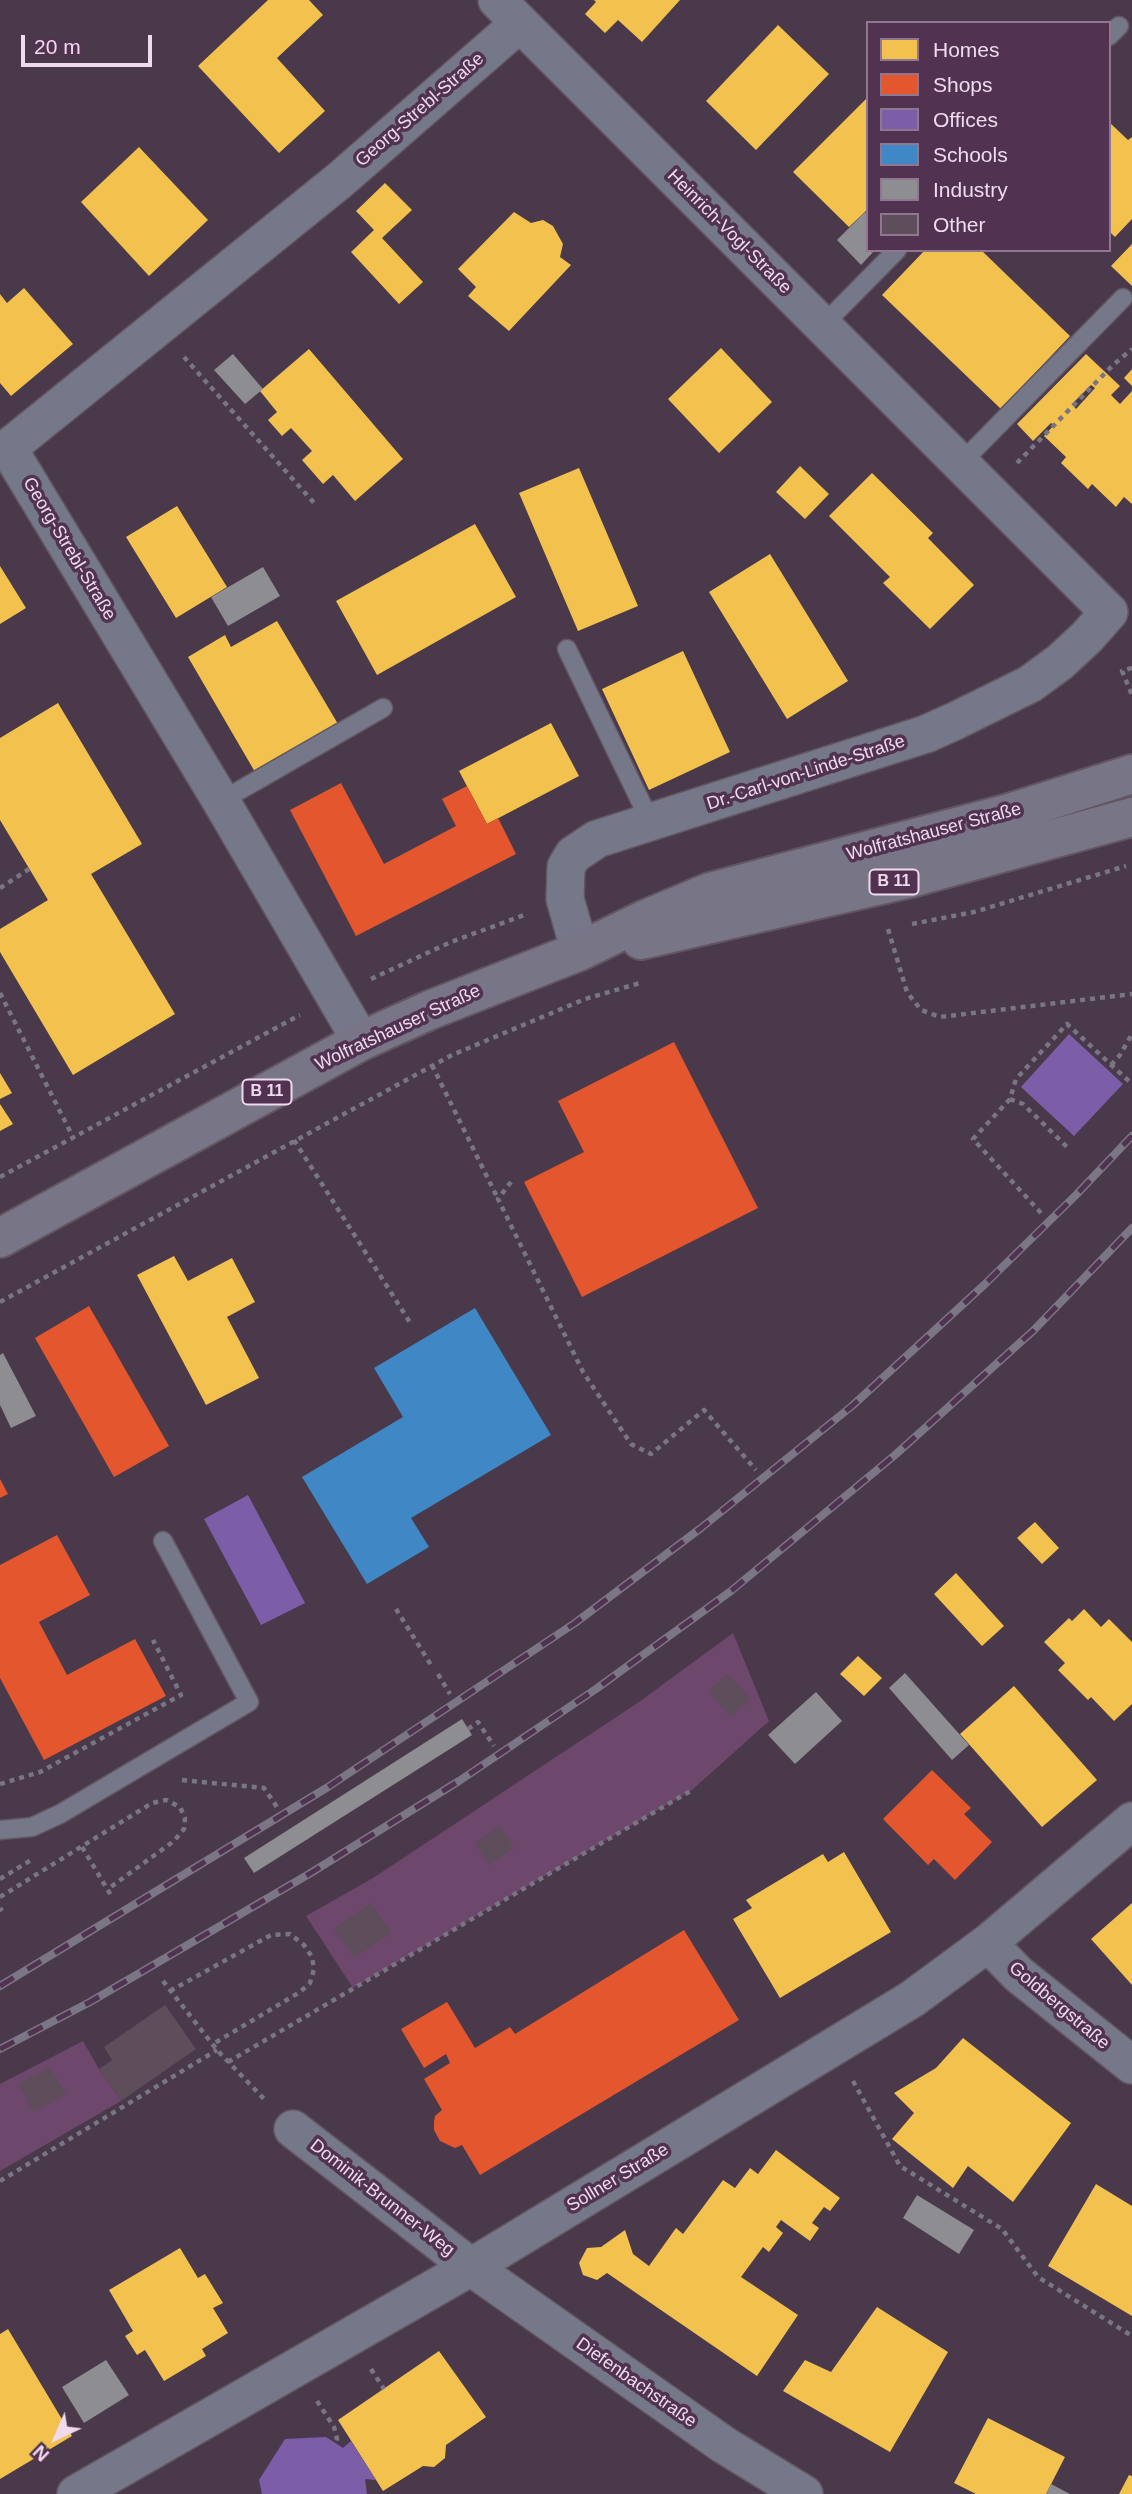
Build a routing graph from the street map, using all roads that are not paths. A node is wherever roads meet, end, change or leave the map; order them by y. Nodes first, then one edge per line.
1 (509, 12) edge
2 (895, 252) edge
3 (1123, 298) dead end
4 (823, 325) junction
5 (961, 463) junction
6 (1120, 615) edge
7 (566, 649) dead end
8 (383, 708) dead end
9 (1132, 774) edge
10 (221, 801) junction
11 (1132, 817) edge
12 (651, 823) junction
13 (580, 951) junction
14 (361, 1041) junction
15 (0, 1238) edge
16 (163, 1541) dead end
17 (1132, 1821) edge
18 (0, 1830) edge
19 (988, 1943) junction
20 (1132, 2065) edge
21 (293, 2129) road end
22 (471, 2267) junction
23 (76, 2494) edge
24 (804, 2494) edge

1 - 4 street, Heinrich-Vogl-Straße
1 - 10 street, Georg-Strebl-Straße
2 - 4 lane
3 - 5 lane
4 - 5 street, Heinrich-Vogl-Straße
5 - 6 street, Heinrich-Vogl-Straße
6 - 12 street, Dr.-Carl-von-Linde-Straße
7 - 12 lane
8 - 10 lane
9 - 13 main road, Wolfratshauser Straße / B 11
10 - 14 street, Georg-Strebl-Straße
11 - 13 main road, Wolfratshauser Straße / B 11
12 - 13 street, Dr.-Carl-von-Linde-Straße
13 - 14 main road, Wolfratshauser Straße / B 11
14 - 15 main road, Wolfratshauser Straße / B 11
16 - 18 lane
17 - 19 street, Sollner Straße
19 - 20 street, Goldbergstraße
19 - 22 street, Sollner Straße
21 - 22 street, Dominik-Brunner-Weg
22 - 23 street, Sollner Straße
22 - 24 street, Diefenbachstraße

